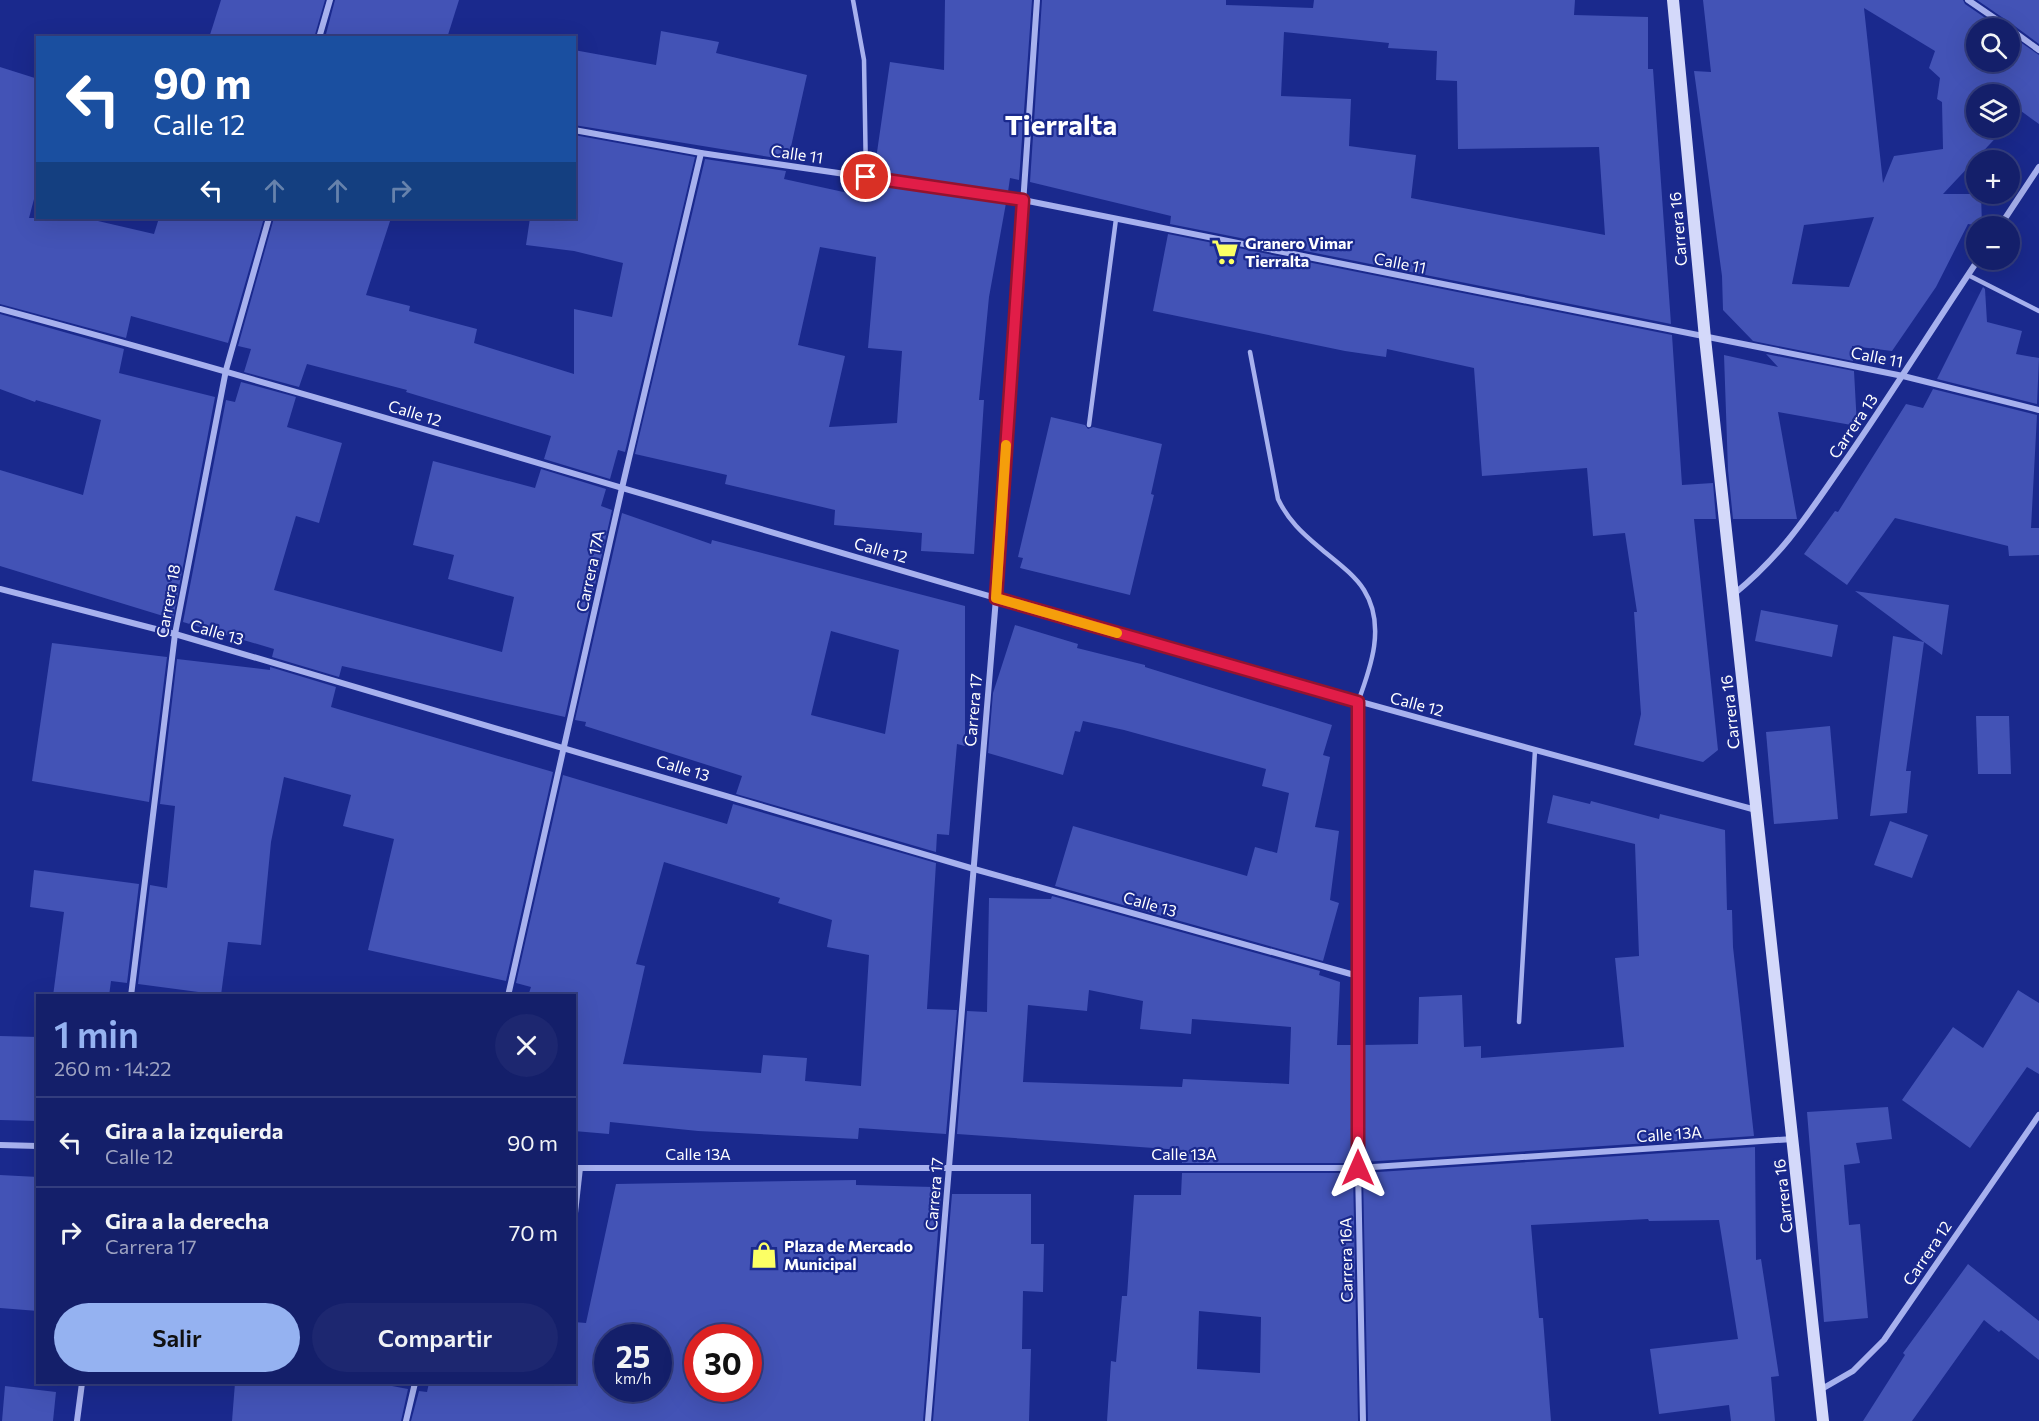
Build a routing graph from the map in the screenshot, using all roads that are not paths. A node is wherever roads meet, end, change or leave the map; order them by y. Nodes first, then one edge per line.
1 (330, 0) edge
2 (853, 0) edge
3 (1037, 0) edge
4 (1673, 0) edge
5 (1968, 0) edge
6 (1993, 18) edge
7 (320, 36) edge
8 (2020, 37) edge
9 (2039, 50) edge
10 (576, 130) edge
11 (701, 153) junction
12 (2039, 167) edge
13 (866, 177) junction
14 (1023, 200) junction
15 (2007, 216) edge
16 (268, 219) edge
17 (1116, 219) junction
18 (1971, 270) edge
19 (1968, 275) junction
20 (0, 309) edge
21 (2039, 311) edge
22 (1705, 338) junction
23 (1250, 352) dead end
24 (226, 370) junction
25 (1903, 376) junction
26 (2039, 410) edge
27 (1089, 425) dead end
28 (622, 488) junction
29 (0, 589) edge
30 (1734, 594) junction
31 (996, 598) junction
32 (175, 634) junction
33 (1358, 702) junction
34 (565, 747) junction
35 (1535, 750) junction
36 (1757, 810) junction
37 (974, 869) junction
38 (1358, 976) junction
39 (131, 994) edge
40 (508, 994) edge
41 (1520, 1022) dead end
42 (2039, 1114) edge
43 (1793, 1139) junction
44 (0, 1145) edge
45 (36, 1146) edge
46 (950, 1167) junction
47 (577, 1168) edge
48 (1358, 1168) junction
49 (576, 1186) edge
50 (82, 1384) edge
51 (415, 1384) edge
52 (1820, 1390) junction
53 (77, 1421) edge
54 (406, 1421) edge
55 (928, 1421) edge
56 (1363, 1421) edge
57 (1822, 1421) edge

1 - 7 street
2 - 13 lane
3 - 14 street, Carrera 17
4 - 22 main road, Carrera 16
5 - 6 street
8 - 9 street
10 - 11 street, Calle 11
11 - 13 street, Calle 11
11 - 28 street, Carrera 17A
12 - 15 street
13 - 14 street, Calle 11
14 - 17 street, Calle 11
14 - 31 street, Carrera 17
16 - 24 street, Carrera 18
17 - 22 street, Calle 11
17 - 27 lane
18 - 19 street, Carrera 13
19 - 21 lane
19 - 25 street, Carrera 13
20 - 24 street, Calle 12
22 - 25 street, Calle 11
22 - 30 main road, Carrera 16
23 - 33 lane
24 - 28 street, Calle 12
24 - 32 street, Carrera 18
25 - 26 street, Calle 11
25 - 30 street, Carrera 13
28 - 31 street, Calle 12
28 - 34 street, Carrera 17A
29 - 32 street, Calle 13
30 - 36 main road, Carrera 16
31 - 33 street, Calle 12
31 - 37 street, Carrera 17
32 - 34 street, Calle 13
32 - 39 street, Carrera 18
33 - 35 street, Calle 12
33 - 38 street, Carrera 16A
34 - 37 street, Calle 13
34 - 40 street, Carrera 17A
35 - 36 street, Calle 12
35 - 41 lane
36 - 43 main road, Carrera 16
37 - 38 street, Calle 13
37 - 46 street, Carrera 17
38 - 48 street, Carrera 16A
42 - 52 street, Carrera 12
43 - 48 street, Calle 13A
43 - 52 main road, Carrera 16
44 - 45 street
46 - 47 street, Calle 13A
46 - 48 street, Calle 13A
46 - 55 street, Carrera 17
47 - 49 street
48 - 56 street, Carrera 16A
50 - 53 street
51 - 54 street
52 - 57 main road, Carrera 16

